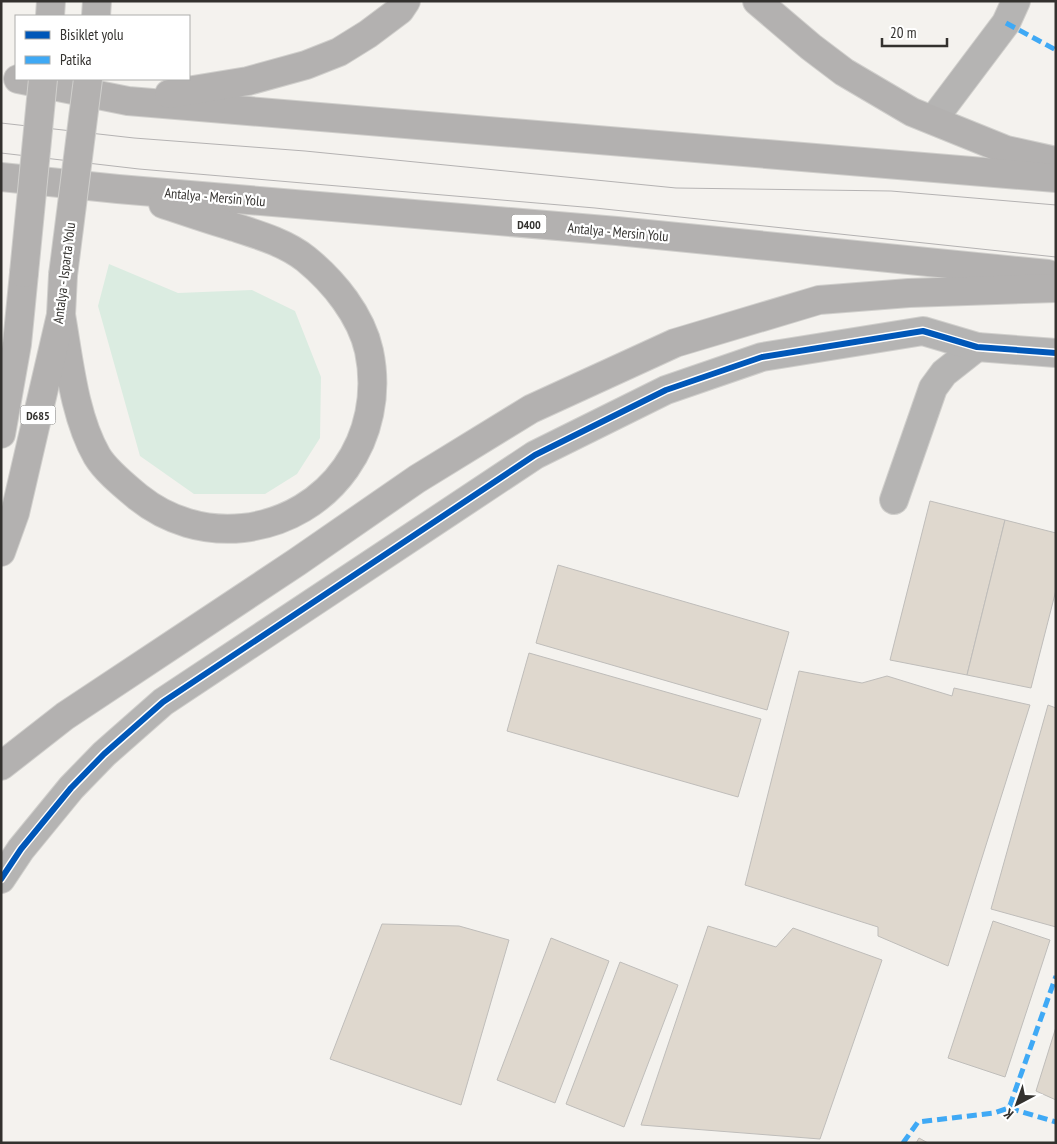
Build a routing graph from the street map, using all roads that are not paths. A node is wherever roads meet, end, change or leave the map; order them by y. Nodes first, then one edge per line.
1 (51, 1) edge
2 (97, 1) edge
3 (406, 1) edge
4 (757, 1) edge
5 (1016, 1) edge
6 (50, 15) edge
7 (96, 15) edge
8 (1, 76) edge
9 (15, 79) edge
10 (22, 80) edge
11 (43, 80) edge
12 (88, 80) edge
13 (128, 101) junction
14 (933, 120) junction
15 (1056, 161) edge
16 (1, 177) edge
17 (1056, 178) edge
18 (118, 189) junction
19 (1056, 275) edge
20 (1056, 288) edge
21 (61, 315) junction
22 (17, 344) junction
23 (977, 347) junction
24 (1056, 353) edge
25 (1, 380) edge
26 (1, 434) edge
27 (894, 500) dead end
28 (1, 552) edge
29 (1, 766) edge
30 (1, 879) edge

1 - 6 highway
2 - 7 highway
3 - 13 highway
4 - 14 highway
5 - 14 street
8 - 9 highway
10 - 13 highway
11 - 22 highway, D685, bridge
12 - 21 highway, Antalya - Isparta Yolu / D685, bridge
13 - 17 highway
14 - 15 highway
16 - 18 highway, Antalya - Mersin Yolu / D400
18 - 19 highway, Antalya - Mersin Yolu / D400
18 - 21 highway
20 - 29 highway
21 - 28 highway, Antalya - Isparta Yolu / D685
22 - 25 highway
22 - 26 highway, D685
23 - 24 street
23 - 27 street
23 - 30 street

